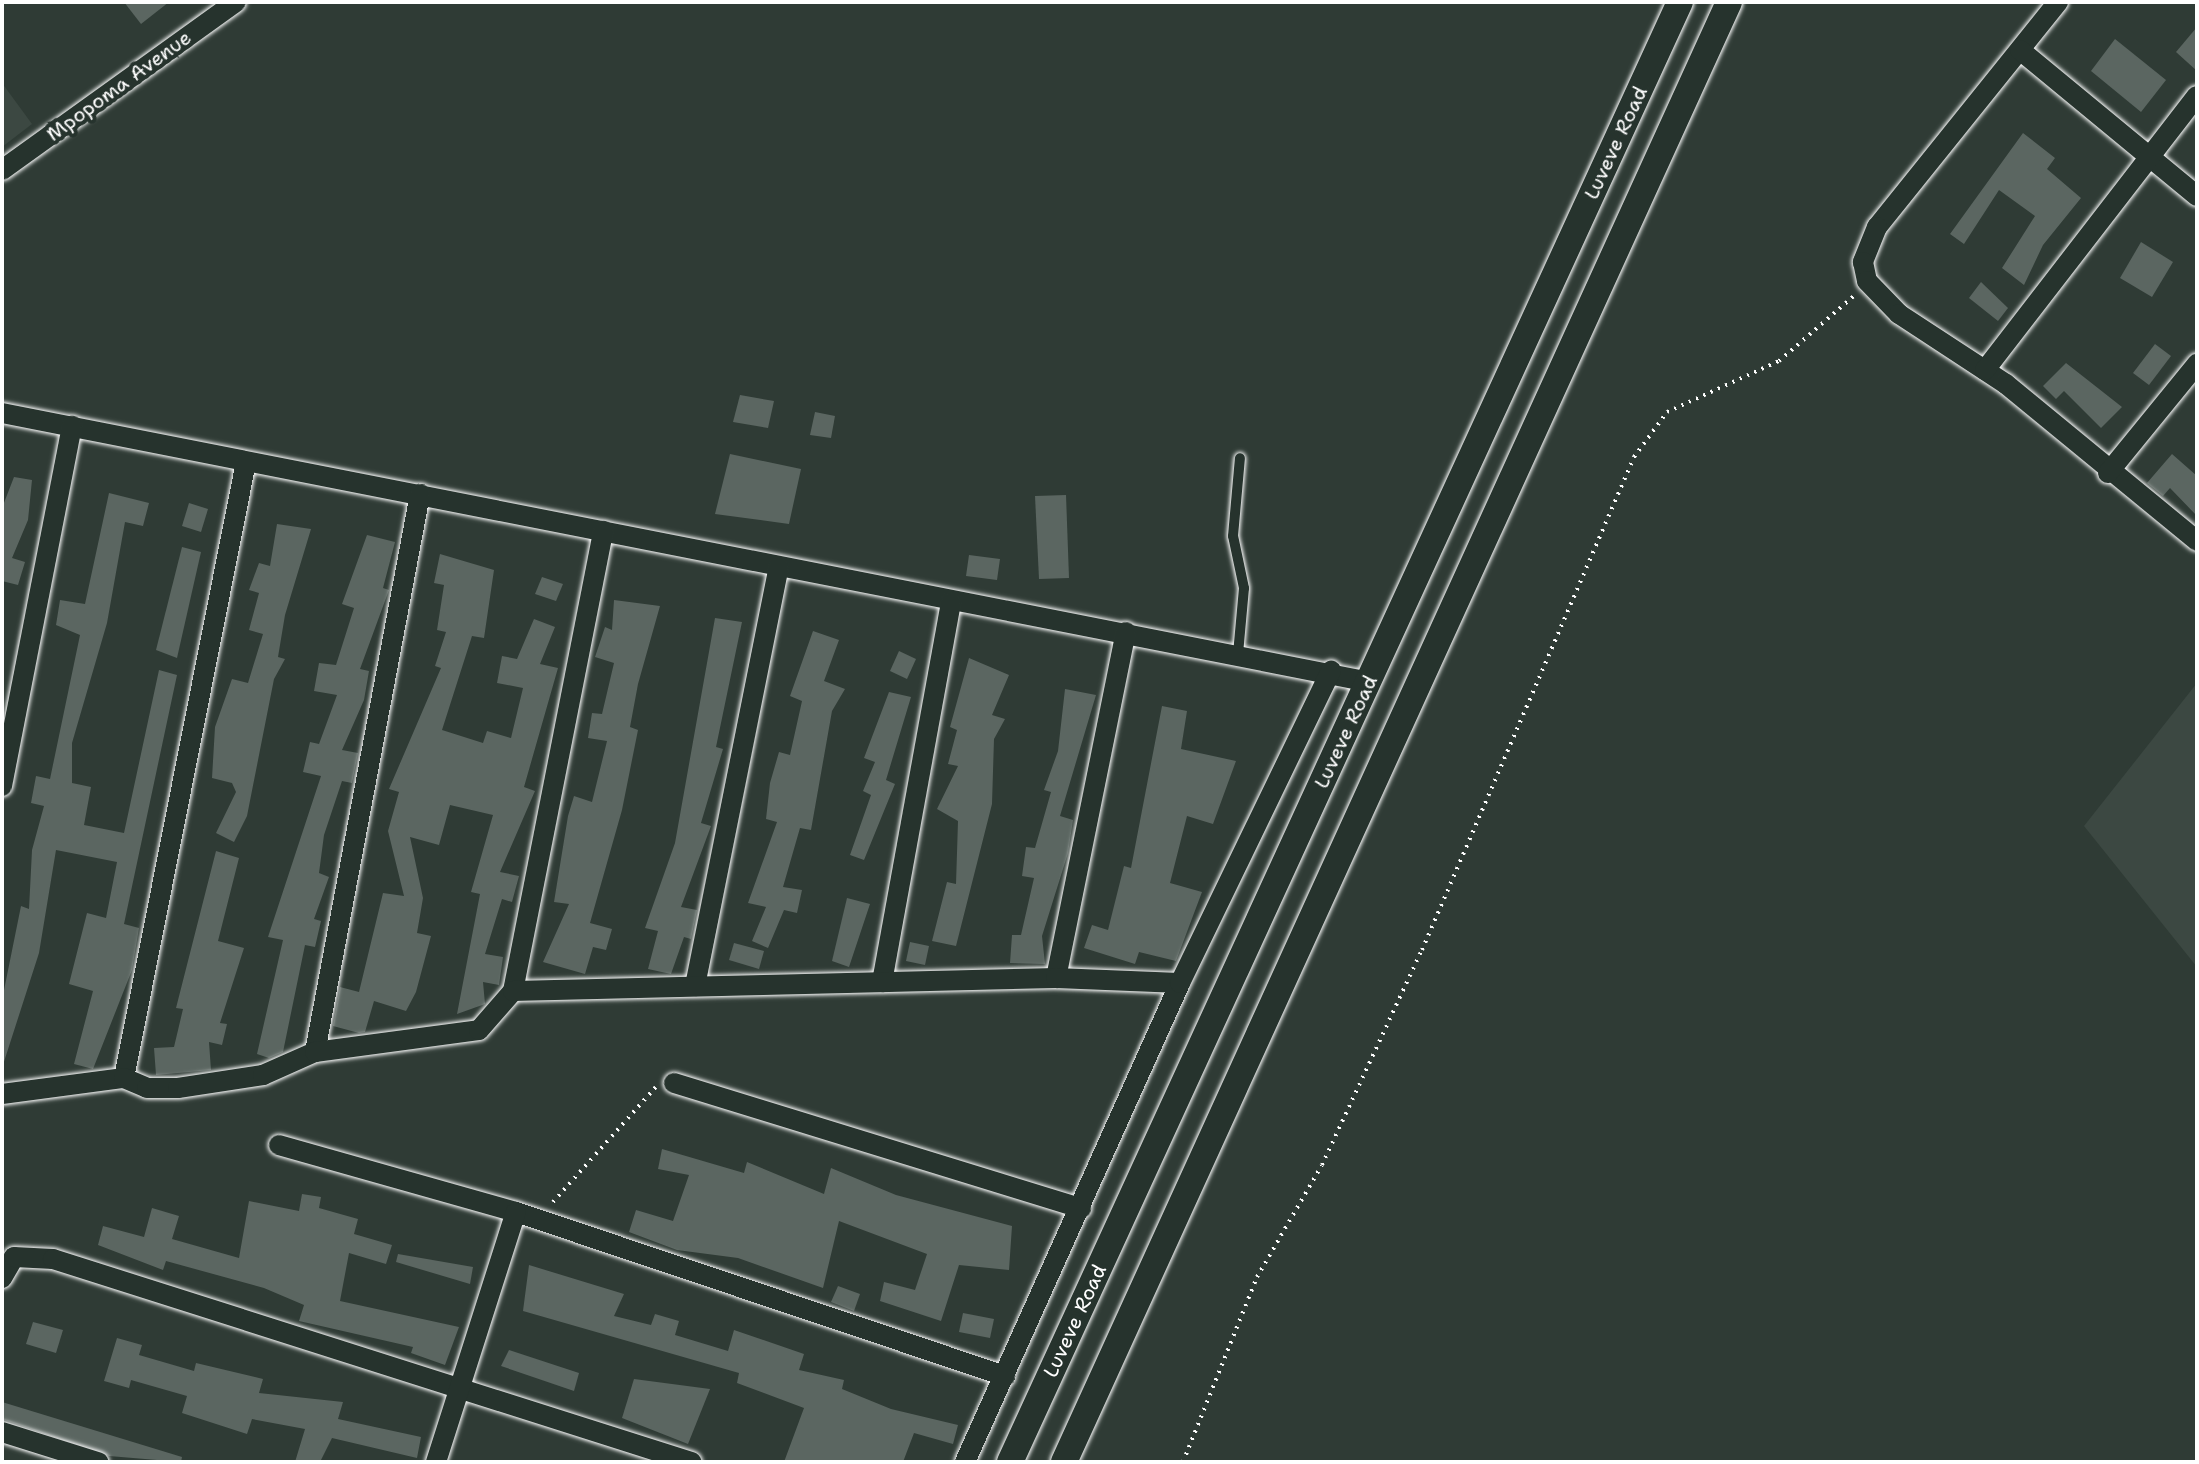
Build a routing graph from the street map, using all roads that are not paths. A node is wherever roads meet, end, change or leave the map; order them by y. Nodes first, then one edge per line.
1 (236, 2) edge
2 (1680, 2) edge
3 (1729, 2) edge
4 (2058, 2) edge
5 (2020, 50) junction
6 (2197, 96) edge
7 (2148, 157) junction
8 (2, 170) edge
9 (2197, 196) edge
10 (2197, 364) edge
11 (1985, 370) junction
12 (2, 413) edge
13 (72, 426) junction
14 (1240, 458) dead end
15 (246, 462) junction
16 (2108, 473) junction
17 (420, 494) junction
18 (603, 531) junction
19 (2197, 541) edge
20 (779, 567) junction
21 (951, 602) junction
22 (1126, 632) junction
23 (1238, 654) junction
24 (1331, 671) junction
25 (1369, 682) junction
26 (2, 786) edge
27 (1056, 978) junction
28 (882, 982) junction
29 (1180, 983) junction
30 (695, 986) junction
31 (513, 991) junction
32 (315, 1052) junction
33 (124, 1078) junction
34 (674, 1083) road end
35 (2, 1094) edge
36 (279, 1145) dead end
37 (1081, 1208) junction
38 (516, 1212) junction
39 (2, 1278) edge
40 (1005, 1376) junction
41 (460, 1386) junction
42 (2, 1432) edge
43 (98, 1462) edge
44 (436, 1462) edge
45 (691, 1462) edge
46 (965, 1462) edge
47 (1010, 1462) edge
48 (1064, 1462) edge

1 - 8 street, Mpopoma Avenue
2 - 25 street, Luveve Road
3 - 48 street
4 - 5 street
5 - 7 street
5 - 11 street
6 - 7 street
7 - 9 street
7 - 11 street
10 - 16 street
11 - 16 street
12 - 13 street
13 - 15 street
13 - 26 street
14 - 23 lane
15 - 17 street
15 - 33 street
16 - 19 street
17 - 18 street
17 - 32 street
18 - 20 street
18 - 31 street
20 - 21 street
20 - 30 street
21 - 22 street
21 - 28 street
22 - 23 street
22 - 27 street
23 - 24 street
24 - 25 street
24 - 29 street
25 - 47 street, Luveve Road
27 - 28 street
27 - 29 street
28 - 30 street
29 - 37 street
30 - 31 street
31 - 32 street
32 - 33 street
33 - 35 street
34 - 37 street
36 - 38 street
37 - 40 street
38 - 40 street
38 - 41 street
39 - 41 street
40 - 46 street
41 - 44 street
41 - 45 street
42 - 43 street

